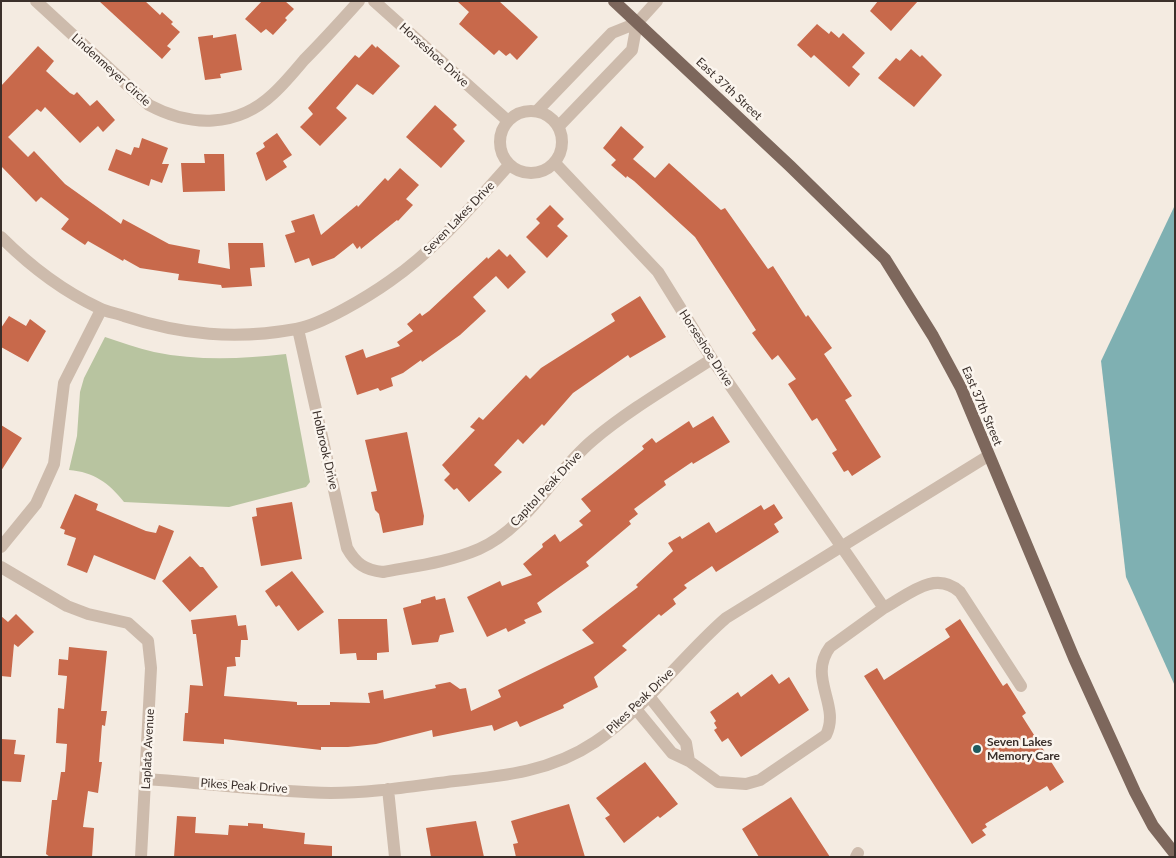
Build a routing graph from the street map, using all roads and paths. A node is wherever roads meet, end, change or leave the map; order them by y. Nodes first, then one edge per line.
1 (36, 1) edge
2 (359, 1) edge
3 (374, 1) edge
4 (614, 1) edge
5 (657, 1) edge
6 (637, 23) junction
7 (537, 111) junction
8 (508, 120) junction
9 (559, 126) junction
10 (555, 163) junction
11 (509, 165) junction
12 (1, 237) edge
13 (101, 310) junction
14 (298, 329) junction
15 (712, 359) junction
16 (988, 456) junction
17 (842, 546) junction
18 (1, 547) edge
19 (361, 566) joint
20 (1, 567) edge
21 (884, 608) junction
22 (1021, 686) dead end
23 (648, 695) junction
24 (635, 708) junction
25 (689, 761) junction
26 (146, 779) junction
27 (388, 789) junction
28 (1171, 854) edge
29 (141, 857) edge
30 (395, 857) edge

1 - 2 street, Lindenmeyer Circle
3 - 8 street, Horseshoe Drive
4 - 6 main road, East 37th Street
5 - 6 street
6 - 7 street
6 - 9 street
6 - 16 main road, East 37th Street
7 - 8 street
7 - 9 street
8 - 11 street
9 - 10 street
10 - 11 street
10 - 15 street, Horseshoe Drive
11 - 14 street, Seven Lakes Drive
12 - 13 street, Seven Lakes Drive
13 - 14 street, Seven Lakes Drive
13 - 18 street
14 - 19 street, Holbrook Drive
15 - 17 street, Horseshoe Drive
15 - 19 street, Capitol Peak Drive
16 - 17 street, Pikes Peak Drive
16 - 28 main road, East 37th Street
17 - 21 street, Horseshoe Drive
17 - 23 street, Pikes Peak Drive
20 - 26 street, Laplata Avenue
21 - 22 street
21 - 25 street
23 - 24 street, Pikes Peak Drive
23 - 25 street
24 - 25 street
24 - 27 street, Pikes Peak Drive
26 - 27 street, Pikes Peak Drive
26 - 29 street, Laplata Avenue
27 - 30 street

